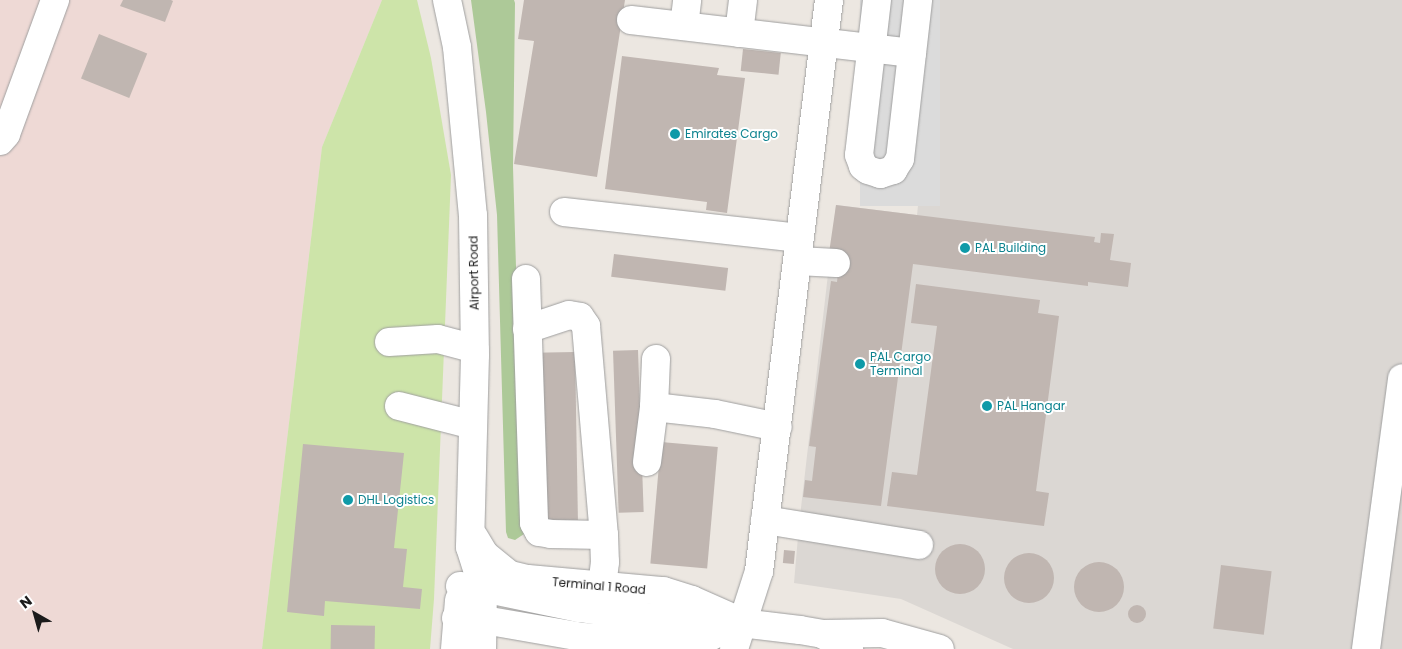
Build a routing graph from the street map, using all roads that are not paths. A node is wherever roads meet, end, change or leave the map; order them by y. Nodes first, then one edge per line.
1 (55, 0) edge
2 (447, 0) edge
3 (743, 0) edge
4 (829, 0) edge
5 (877, 0) edge
6 (918, 0) edge
7 (685, 13) edge
8 (631, 20) dead end
9 (739, 33) junction
10 (823, 44) junction
11 (870, 48) junction
12 (912, 53) junction
13 (0, 141) edge
14 (564, 212) dead end
15 (799, 249) junction
16 (836, 263) dead end
17 (526, 279) dead end
18 (527, 328) junction
19 (389, 342) dead end
20 (475, 349) junction
21 (656, 359) dead end
22 (1402, 378) edge
23 (399, 406) dead end
24 (654, 407) junction
25 (473, 425) junction
26 (778, 428) junction
27 (647, 462) dead end
28 (765, 520) junction
29 (604, 535) junction
30 (470, 540) junction
31 (919, 545) dead end
32 (602, 586) junction
33 (472, 587) junction
34 (456, 618) junction
35 (484, 620) junction
36 (741, 623) junction
37 (822, 634) junction
38 (455, 649) edge
39 (482, 649) edge
40 (734, 649) edge
41 (849, 649) edge
42 (940, 649) edge
43 (1366, 649) edge

1 - 13 street
2 - 20 street, Airport Road
3 - 9 street
4 - 10 street
5 - 11 street
6 - 12 street
7 - 8 street
7 - 9 street
9 - 10 street
10 - 11 street
10 - 15 street
11 - 12 street
11 - 12 street
14 - 15 street
15 - 16 street
15 - 26 street
17 - 18 street
18 - 29 street
18 - 29 street
19 - 20 street
20 - 25 street, Airport Road
21 - 24 street
22 - 43 street
23 - 25 street
24 - 26 street
24 - 27 street
25 - 30 street, Airport Road
26 - 28 street
28 - 31 street
28 - 36 street
29 - 32 street
30 - 32 street, Terminal 1 Road
30 - 33 street, Airport Road
32 - 36 street, Terminal 1 Road
33 - 34 street, Airport Road
33 - 35 street, Airport Road
33 - 36 street, Terminal 1 Road
34 - 35 street
34 - 38 street, Airport Road
35 - 36 street
35 - 39 street, Airport Road
36 - 37 street, Terminal 1 Road
36 - 40 street
37 - 41 street, Terminal 1 Road
37 - 42 street

